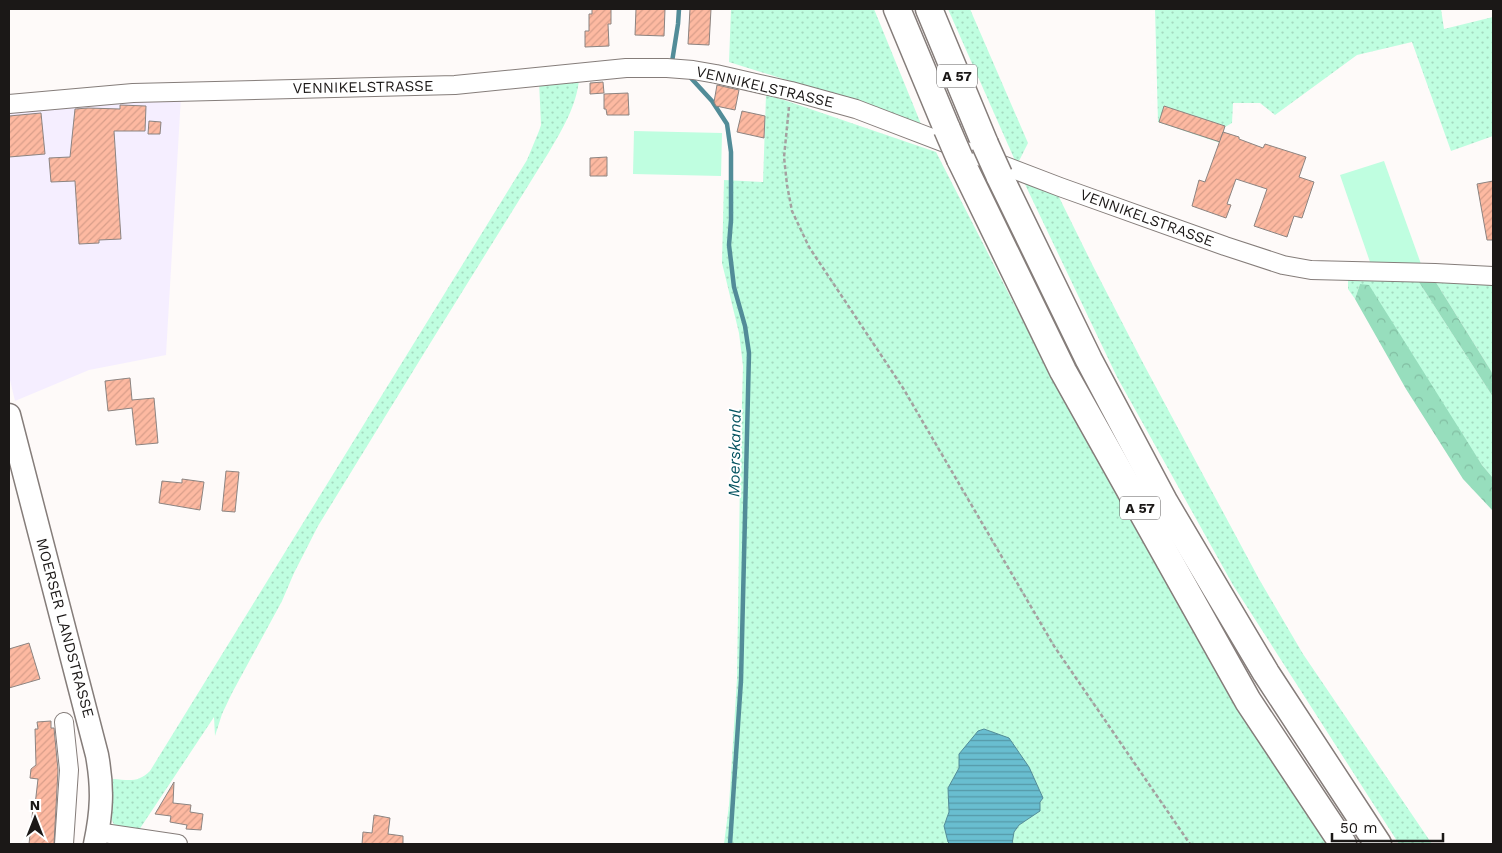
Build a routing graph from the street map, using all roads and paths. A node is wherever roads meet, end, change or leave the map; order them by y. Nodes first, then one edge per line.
1 (897, 9) edge
2 (929, 9) edge
3 (791, 90) junction
4 (9, 104) edge
5 (1493, 276) edge
6 (9, 415) edge
7 (64, 722) dead end
8 (96, 838) edge
9 (142, 842) edge
10 (64, 844) edge
11 (178, 844) edge
12 (1190, 844) edge
13 (1343, 844) edge
14 (1378, 844) edge

1 - 13 highway, A 57, bridge
2 - 14 highway, A 57, bridge
3 - 4 street, VENNIKELSTRASSE
3 - 5 street, VENNIKELSTRASSE
3 - 12 path
6 - 8 main road, MOERSER LANDSTRASSE
7 - 10 street
8 - 9 street
9 - 11 street

